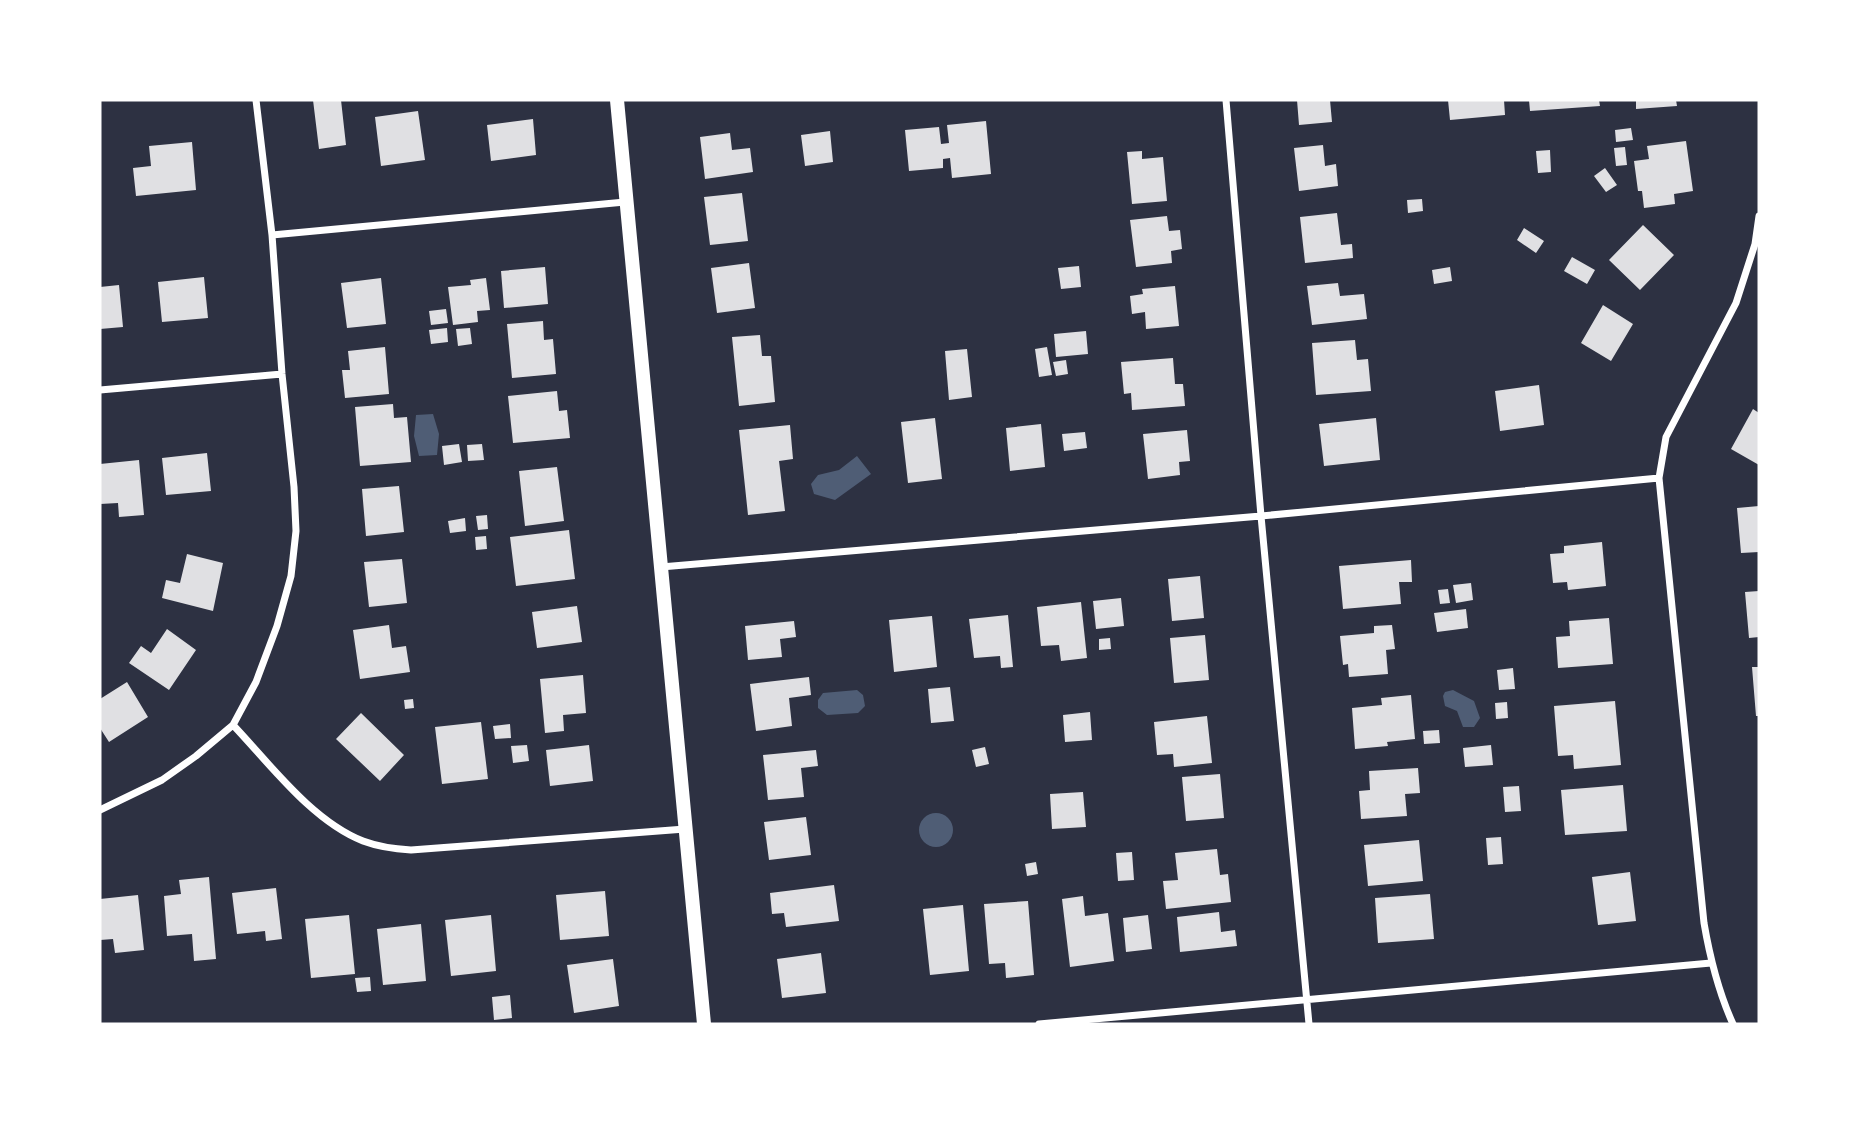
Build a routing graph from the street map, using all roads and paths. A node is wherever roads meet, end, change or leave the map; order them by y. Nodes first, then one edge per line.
1 (256, 100) edge
2 (617, 100) edge
3 (1226, 100) edge
4 (625, 202) junction
5 (1759, 216) edge
6 (272, 235) junction
7 (282, 374) junction
8 (100, 390) edge
9 (1659, 478) junction
10 (1261, 516) junction
11 (661, 567) junction
12 (233, 725) junction
13 (100, 810) edge
14 (685, 830) junction
15 (1711, 962) junction
16 (1307, 1000) junction
17 (704, 1024) edge
18 (1039, 1024) edge
19 (1309, 1024) edge
20 (1733, 1024) edge

1 - 6 street
2 - 4 main road
3 - 10 street
4 - 6 street
4 - 11 main road
5 - 9 street
6 - 7 street
7 - 8 street
7 - 12 street
9 - 10 street
9 - 15 street
10 - 11 street
10 - 16 street
11 - 14 main road
12 - 13 street
12 - 14 street
14 - 17 main road
15 - 16 street
15 - 20 street
16 - 18 street
16 - 19 street

